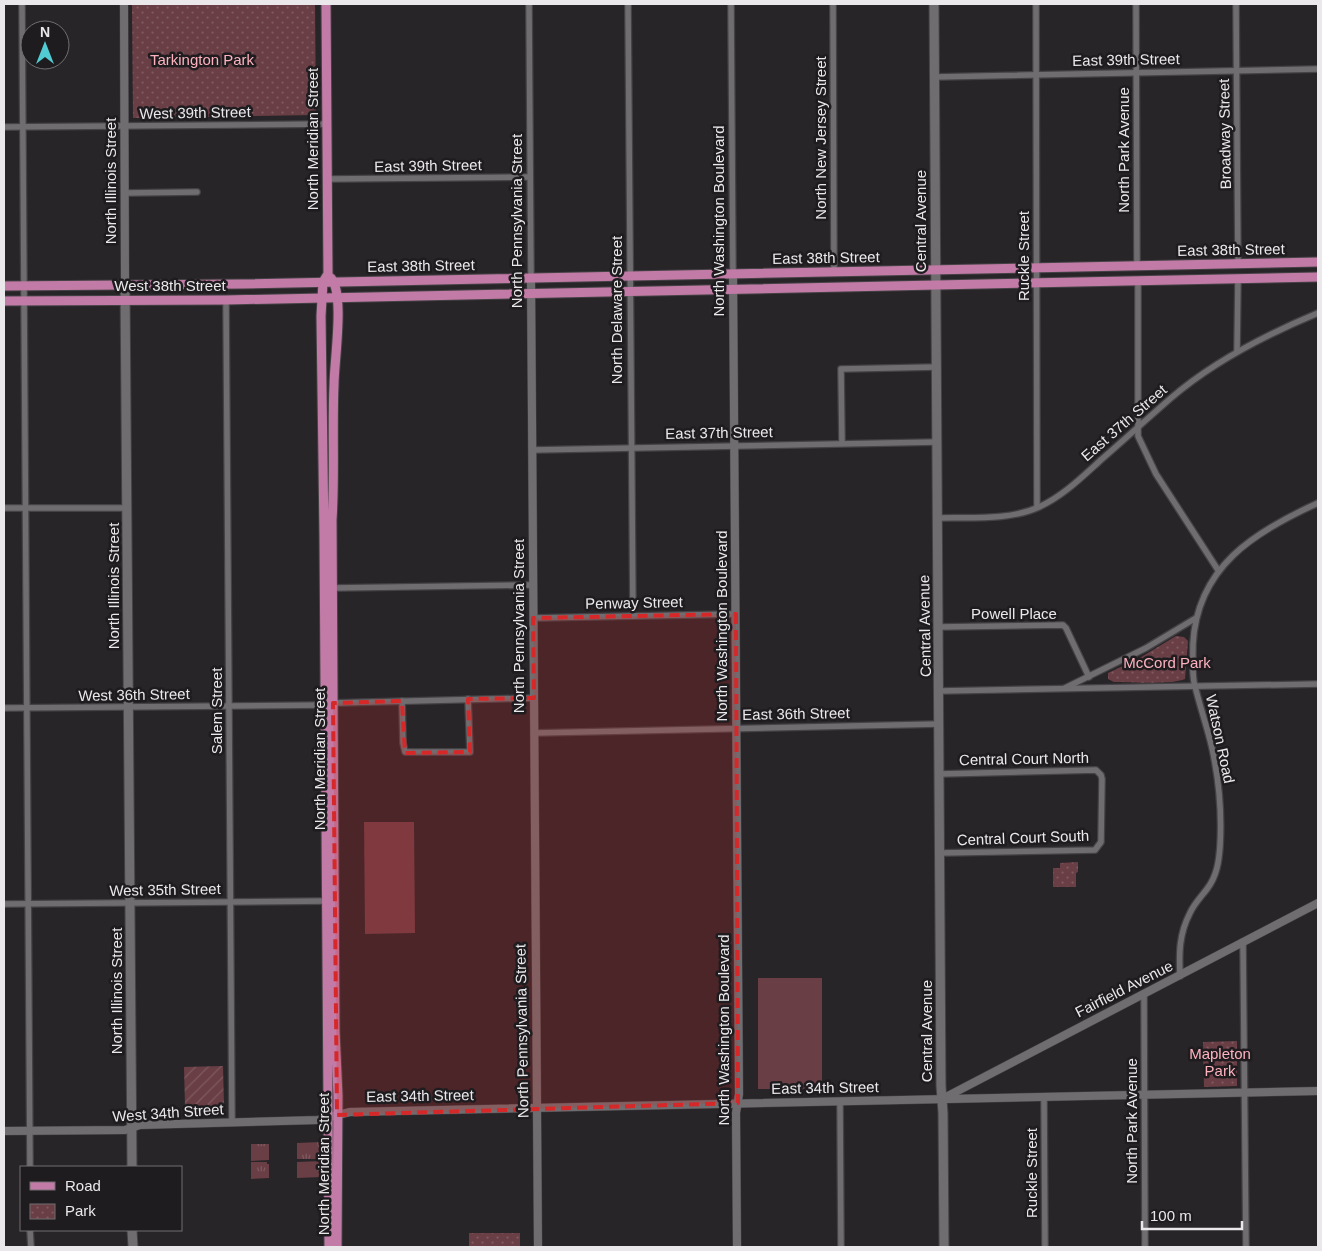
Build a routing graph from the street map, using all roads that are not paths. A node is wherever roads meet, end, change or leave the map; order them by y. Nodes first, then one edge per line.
1 (22, 4) edge
2 (124, 4) edge
3 (326, 4) edge
4 (529, 4) edge
5 (628, 4) edge
6 (731, 4) edge
7 (833, 4) edge
8 (934, 4) edge
9 (1036, 4) edge
10 (1136, 4) edge
11 (1236, 4) edge
12 (1318, 69) edge
13 (1236, 71) junction
14 (1136, 73) junction
15 (1036, 75) junction
16 (934, 77) junction
17 (327, 124) junction
18 (125, 126) junction
19 (4, 127) edge
20 (23, 127) junction
21 (530, 177) junction
22 (327, 179) junction
23 (197, 192) dead end
24 (126, 193) junction
25 (1318, 262) edge
26 (1238, 264) junction
27 (1138, 266) junction
28 (1037, 268) junction
29 (935, 270) junction
30 (834, 272) junction
31 (733, 274) junction
32 (629, 276) junction
33 (1318, 277) edge
34 (326, 278) junction
35 (531, 278) junction
36 (1238, 279) junction
37 (1138, 281) junction
38 (335, 282) junction
39 (1037, 283) junction
40 (936, 284) junction
41 (125, 285) junction
42 (4, 286) edge
43 (24, 286) junction
44 (733, 289) junction
45 (629, 291) junction
46 (531, 293) junction
47 (322, 297) junction
48 (336, 297) junction
49 (126, 300) junction
50 (226, 300) junction
51 (4, 301) edge
52 (24, 301) junction
53 (1318, 313) edge
54 (1237, 351) junction
55 (936, 367) junction
56 (1138, 428) junction
57 (937, 442) junction
58 (842, 443) junction
59 (734, 445) junction
60 (631, 448) junction
61 (532, 450) junction
62 (1318, 503) edge
63 (4, 508) edge
64 (26, 508) junction
65 (127, 508) junction
66 (1037, 508) junction
67 (937, 518) junction
68 (1218, 570) junction
69 (533, 585) junction
70 (332, 588) junction
71 (736, 614) junction
72 (633, 616) junction
73 (533, 618) junction
74 (1196, 618) junction
75 (938, 627) junction
76 (1089, 677) junction
77 (1318, 684) edge
78 (1196, 686) junction
79 (1063, 689) junction
80 (939, 691) junction
81 (534, 698) junction
82 (468, 699) junction
83 (402, 700) junction
84 (329, 704) junction
85 (229, 706) junction
86 (129, 707) junction
87 (4, 708) edge
88 (27, 708) junction
89 (939, 724) junction
90 (736, 728) junction
91 (534, 733) junction
92 (940, 774) junction
93 (1102, 810) joint
94 (940, 853) junction
95 (327, 901) junction
96 (230, 902) junction
97 (130, 903) junction
98 (4, 904) edge
99 (28, 904) junction
100 (1318, 904) edge
101 (1243, 942) junction
102 (1180, 976) junction
103 (1144, 994) junction
104 (1318, 1091) edge
105 (1244, 1093) junction
106 (1144, 1095) junction
107 (1044, 1098) junction
108 (942, 1100) junction
109 (840, 1102) junction
110 (738, 1104) junction
111 (537, 1108) junction
112 (332, 1116) junction
113 (232, 1122) junction
114 (132, 1128) junction
115 (4, 1131) edge
116 (30, 1131) junction
117 (30, 1166) edge
118 (132, 1166) edge
119 (30, 1231) edge
120 (132, 1231) edge
121 (31, 1247) edge
122 (132, 1247) edge
123 (329, 1247) edge
124 (337, 1247) edge
125 (538, 1247) edge
126 (737, 1247) edge
127 (841, 1247) edge
128 (944, 1247) edge
129 (1045, 1247) edge
130 (1145, 1247) edge
131 (1246, 1247) edge

1 - 20 street
2 - 18 street, North Illinois Street
3 - 17 main road, North Meridian Street
4 - 21 street, North Pennsylvania Street
5 - 32 street, North Delaware Street
6 - 31 street, North Washington Boulevard
7 - 30 street, North New Jersey Street
8 - 16 main road, Central Avenue
9 - 15 street, Ruckle Street
10 - 14 street, North Park Avenue
11 - 13 street, Broadway Street
12 - 13 street, East 39th Street
13 - 14 street, East 39th Street
13 - 26 street, Broadway Street
14 - 15 street, East 39th Street
14 - 27 street, North Park Avenue
15 - 16 street, East 39th Street
15 - 28 street, Ruckle Street
16 - 29 main road, Central Avenue
17 - 18 street, West 39th Street
17 - 22 main road, North Meridian Street
18 - 20 street, West 39th Street
18 - 24 street, North Illinois Street
19 - 20 street, West 39th Street
20 - 43 street
21 - 22 street, East 39th Street
21 - 35 street, North Pennsylvania Street
22 - 34 main road, North Meridian Street
23 - 24 street
24 - 41 street, North Illinois Street
25 - 26 main road, East 38th Street
26 - 27 main road, East 38th Street
27 - 28 main road, East 38th Street
28 - 29 main road, East 38th Street
28 - 39 street, Ruckle Street
29 - 30 main road, East 38th Street
29 - 40 main road, Central Avenue
30 - 31 main road, East 38th Street
31 - 32 main road, East 38th Street
31 - 44 street, North Washington Boulevard
32 - 35 main road, East 38th Street
32 - 45 street, North Delaware Street
33 - 36 main road, East 38th Street
34 - 38 main road, West 38th Street
34 - 41 main road, West 38th Street
34 - 47 main road, North Meridian Street
35 - 38 main road, East 38th Street
35 - 46 street, North Pennsylvania Street
36 - 37 main road, East 38th Street
36 - 54 street
37 - 39 main road, East 38th Street
37 - 56 street
38 - 48 main road, North Meridian Street
39 - 40 main road, East 38th Street
39 - 66 street, Ruckle Street
40 - 44 main road, East 38th Street
40 - 55 main road, Central Avenue
41 - 43 main road, West 38th Street
41 - 49 main road, North Illinois Street
42 - 43 main road, West 38th Street
43 - 52 street
44 - 45 main road, East 38th Street
44 - 59 street, North Washington Boulevard
45 - 46 main road, East 38th Street
45 - 60 street, North Delaware Street
46 - 48 main road, East 38th Street
46 - 61 street, North Pennsylvania Street
47 - 48 main road, West 38th Street
47 - 50 main road, West 38th Street
47 - 84 main road, North Meridian Street
48 - 70 main road, North Meridian Street
49 - 50 main road, West 38th Street
49 - 52 main road, West 38th Street
49 - 65 main road, North Illinois Street
50 - 85 street, Salem Street
51 - 52 main road, West 38th Street
52 - 64 street
53 - 54 street, East 37th Street
54 - 56 street, East 37th Street
55 - 57 main road, Central Avenue
55 - 58 street
56 - 66 street, East 37th Street
56 - 68 street
57 - 58 street, East 37th Street
57 - 67 main road, Central Avenue
58 - 59 street, East 37th Street
59 - 60 street, East 37th Street
59 - 71 street, North Washington Boulevard
60 - 61 street, East 37th Street
60 - 72 street, North Delaware Street
61 - 69 street, North Pennsylvania Street
62 - 68 street, Watson Road
63 - 64 street
64 - 65 street
64 - 88 street
65 - 86 main road, North Illinois Street
66 - 67 street, East 37th Street
67 - 75 main road, Central Avenue
68 - 74 street, Watson Road
69 - 70 street
69 - 73 street, North Pennsylvania Street
70 - 84 main road, North Meridian Street
71 - 72 street, Penway Street
71 - 90 street, North Washington Boulevard
72 - 73 street, Penway Street
73 - 81 street, North Pennsylvania Street
74 - 76 street
74 - 78 street, Watson Road
75 - 76 street, Powell Place
75 - 80 main road, Central Avenue
76 - 79 street
77 - 78 street
78 - 79 street
78 - 102 street, Watson Road
79 - 80 street
80 - 89 main road, Central Avenue
81 - 82 street
81 - 91 street, North Pennsylvania Street
82 - 83 street
82 - 83 street
83 - 84 street
84 - 85 street, West 36th Street
84 - 95 main road, North Meridian Street
84 - 112 main road, North Meridian Street
85 - 86 street, West 36th Street
85 - 96 street, Salem Street
86 - 88 street, West 36th Street
86 - 97 main road, North Illinois Street
87 - 88 street, West 36th Street
88 - 99 street
89 - 90 street, East 36th Street
89 - 92 main road, Central Avenue
90 - 91 street, East 36th Street
90 - 110 street, North Washington Boulevard
91 - 111 street, North Pennsylvania Street
92 - 93 street, Central Court North
92 - 94 main road, Central Avenue
93 - 94 street, Central Court South
94 - 108 main road, Central Avenue
95 - 96 street, West 35th Street
95 - 112 main road, North Meridian Street
96 - 97 street, West 35th Street
96 - 113 street, Salem Street
97 - 99 street, West 35th Street
97 - 114 main road, North Illinois Street
98 - 99 street, West 35th Street
99 - 116 street
100 - 101 street, Fairfield Avenue
101 - 102 street, Fairfield Avenue
101 - 105 street
102 - 103 street, Fairfield Avenue
103 - 106 street, North Park Avenue
103 - 108 street, Fairfield Avenue
104 - 105 street, East 34th Street
105 - 106 street, East 34th Street
105 - 131 street
106 - 107 street, East 34th Street
106 - 130 street, North Park Avenue
107 - 108 street, East 34th Street
107 - 129 street, Ruckle Street
108 - 109 street, East 34th Street
108 - 128 main road, Central Avenue
109 - 110 street, East 34th Street
109 - 127 street
110 - 111 street, East 34th Street
110 - 126 street, North Washington Boulevard
111 - 112 street, East 34th Street
111 - 125 street, North Pennsylvania Street
112 - 113 street, West 34th Street
112 - 123 main road, North Meridian Street
112 - 124 main road, North Meridian Street
113 - 114 street, West 34th Street
114 - 116 street, West 34th Street
114 - 118 main road, North Illinois Street
115 - 116 street, West 34th Street
116 - 117 street
119 - 121 street
120 - 122 main road

